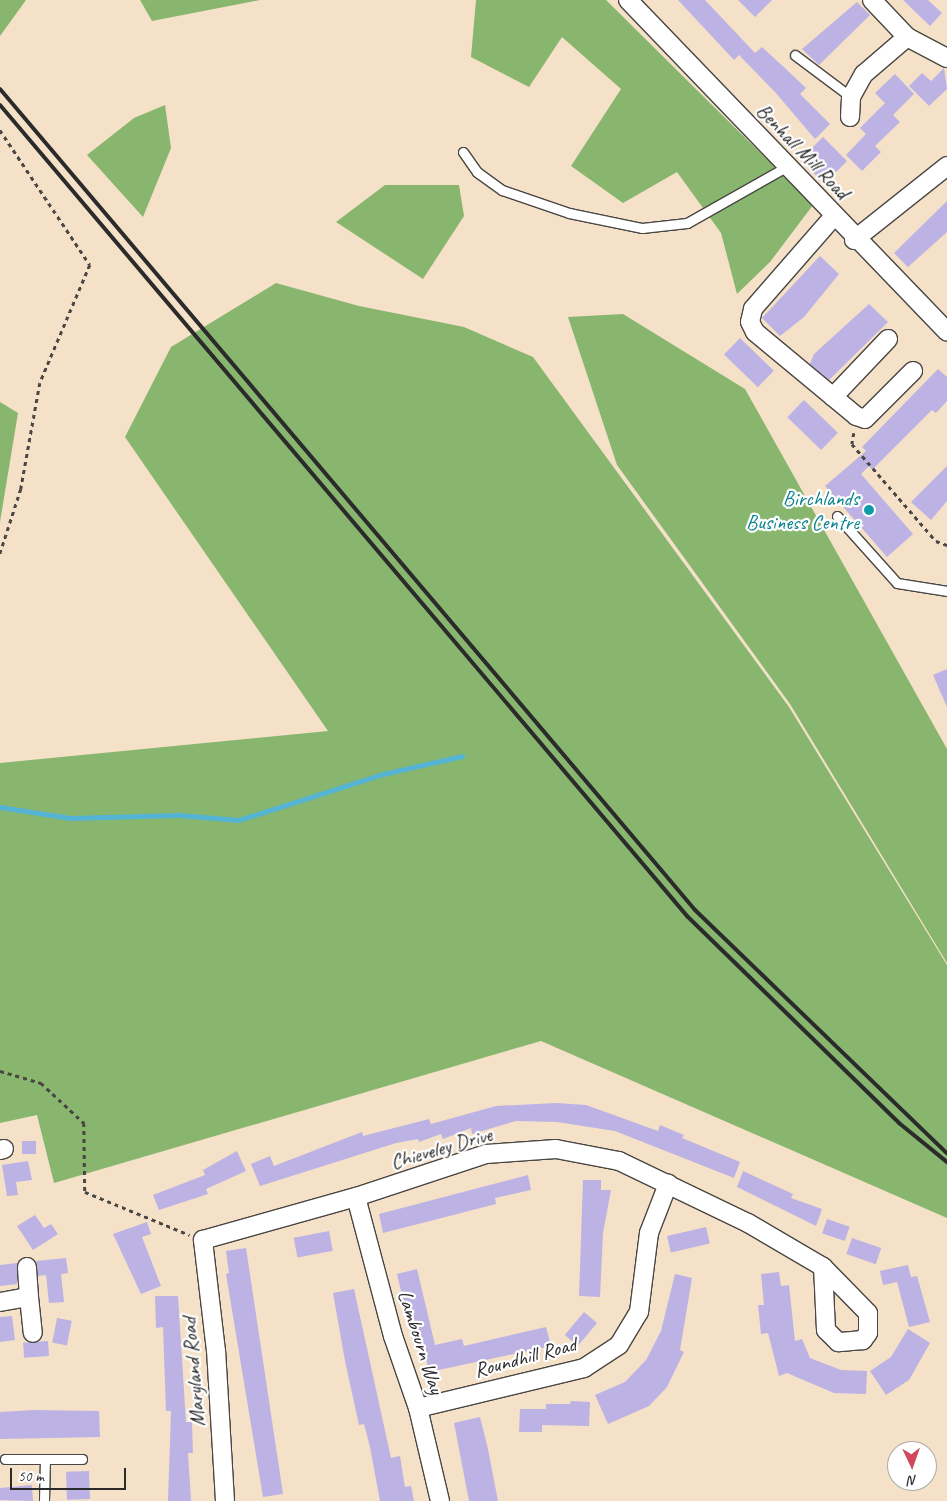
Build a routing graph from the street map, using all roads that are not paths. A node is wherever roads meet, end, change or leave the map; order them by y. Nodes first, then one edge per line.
1 (872, 0) edge
2 (634, 2) edge
3 (907, 36) junction
4 (795, 55) dead end
5 (947, 58) edge
6 (851, 97) junction
7 (850, 117) dead end
8 (462, 152) dead end
9 (947, 166) edge
10 (786, 167) junction
11 (834, 216) junction
12 (854, 240) junction
13 (947, 332) edge
14 (888, 339) dead end
15 (913, 371) dead end
16 (833, 396) junction
17 (837, 516) dead end
18 (947, 591) edge
19 (668, 1184) junction
20 (356, 1197) junction
21 (202, 1240) joint
22 (823, 1266) dead end
23 (27, 1267) dead end
24 (29, 1298) junction
25 (0, 1302) edge
26 (33, 1333) dead end
27 (418, 1408) junction
28 (5, 1459) dead end
29 (44, 1459) junction
30 (82, 1459) dead end
31 (44, 1501) edge
32 (225, 1501) edge
33 (440, 1501) edge

1 - 3 street
2 - 10 street, Benhall Mill Road
3 - 5 street
3 - 6 street
4 - 6 lane
6 - 7 street
8 - 10 lane
9 - 12 street
10 - 11 street, Benhall Mill Road
11 - 12 street, Benhall Mill Road
11 - 16 street
12 - 13 street, Benhall Mill Road
14 - 16 street
15 - 16 street
17 - 18 lane
19 - 20 street, Chieveley Drive
19 - 22 street, Chieveley Drive
19 - 27 street, Roundhill Road
20 - 21 street, Chieveley Drive
20 - 27 street, Lambourn Way
21 - 32 street, Maryland Road
23 - 24 street
24 - 25 street
24 - 26 street
27 - 33 street, Lambourn Way
28 - 29 lane
29 - 30 lane
29 - 31 lane

